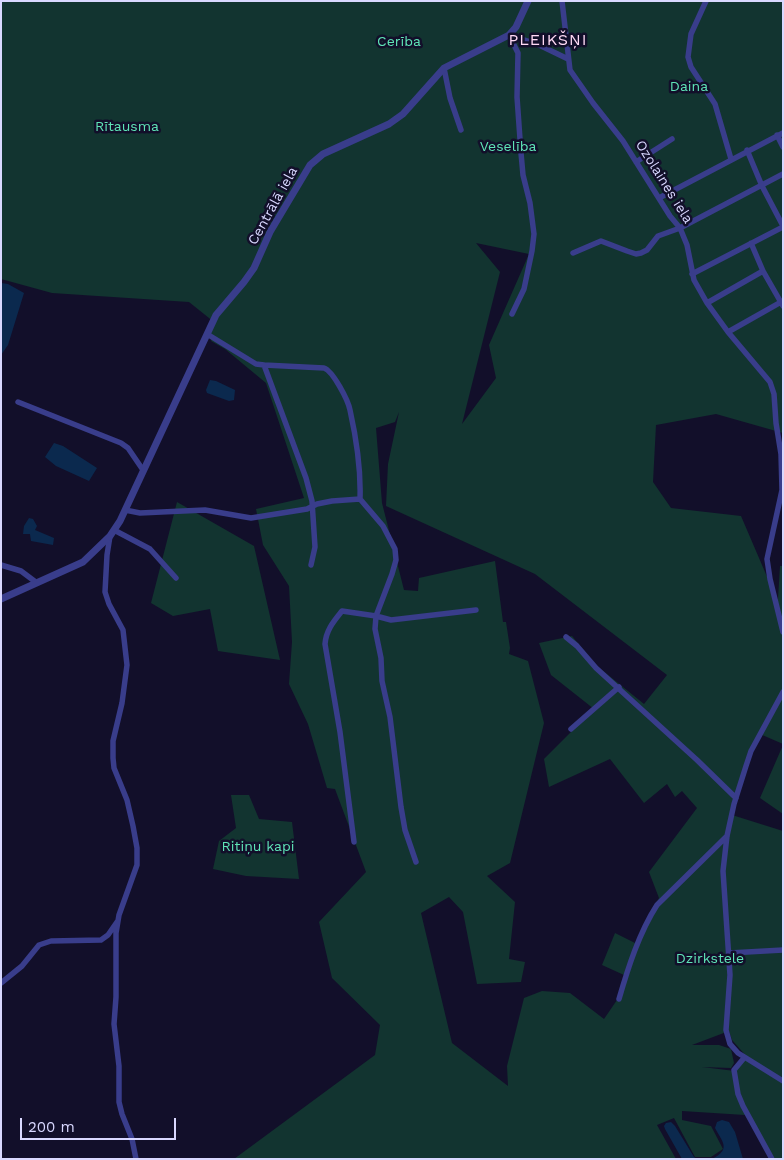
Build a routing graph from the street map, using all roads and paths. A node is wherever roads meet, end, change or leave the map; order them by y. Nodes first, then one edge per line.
1 (528, 1) edge
2 (562, 1) edge
3 (706, 1) edge
4 (509, 35) junction
5 (568, 59) junction
6 (444, 68) junction
7 (461, 130) dead end
8 (780, 134) edge
9 (672, 139) dead end
10 (783, 147) edge
11 (747, 150) junction
12 (731, 159) junction
13 (636, 162) junction
14 (783, 174) edge
15 (762, 186) junction
16 (659, 198) junction
17 (783, 226) edge
18 (680, 228) junction
19 (751, 243) junction
20 (573, 253) dead end
21 (763, 271) junction
22 (692, 274) junction
23 (707, 303) junction
24 (782, 304) edge
25 (512, 314) dead end
26 (728, 332) junction
27 (207, 334) junction
28 (264, 365) junction
29 (18, 402) dead end
30 (780, 430) edge
31 (143, 470) junction
32 (360, 498) junction
33 (312, 506) junction
34 (125, 510) junction
35 (112, 533) junction
36 (96, 550) junction
37 (107, 555) junction
38 (1, 565) edge
39 (311, 565) dead end
40 (176, 578) dead end
41 (37, 583) junction
42 (1, 599) edge
43 (476, 610) dead end
44 (376, 616) junction
45 (783, 632) edge
46 (566, 637) dead end
47 (619, 688) junction
48 (783, 692) edge
49 (572, 729) dead end
50 (736, 798) junction
51 (728, 836) junction
52 (354, 842) dead end
53 (416, 862) dead end
54 (118, 921) junction
55 (783, 950) edge
56 (729, 953) junction
57 (1, 983) edge
58 (619, 1000) dead end
59 (744, 1058) junction
60 (783, 1081) edge
61 (136, 1159) edge
62 (772, 1159) edge

1 - 4 street
2 - 5 street, Ozolaines iela
3 - 12 street
4 - 5 street
4 - 6 street, Centrālā iela
4 - 25 street
5 - 13 street, Ozolaines iela
6 - 7 street
6 - 27 street, Centrālā iela
8 - 10 street
8 - 11 street
9 - 13 street
11 - 12 street
11 - 15 street
12 - 16 street
13 - 16 street, Ozolaines iela
14 - 15 street
15 - 17 street
15 - 18 street
16 - 18 street, Ozolaines iela
17 - 19 street
18 - 20 street
18 - 22 street, Ozolaines iela
19 - 21 street
19 - 22 street
21 - 23 street
21 - 24 street
22 - 23 street, Ozolaines iela
23 - 26 street, Ozolaines iela
24 - 26 street
26 - 30 street, Ozolaines iela
27 - 28 street
27 - 31 street, Centrālā iela
28 - 32 street
28 - 33 street
29 - 31 street
30 - 45 street, Ozolaines iela
31 - 34 street, Centrālā iela
32 - 33 street
32 - 44 street
33 - 34 street
33 - 39 street
34 - 35 street, Centrālā iela
35 - 36 street, Centrālā iela
35 - 37 street
35 - 40 street
36 - 37 street
36 - 41 street, Centrālā iela
37 - 54 street
38 - 41 street
41 - 42 street, Centrālā iela
43 - 44 street
44 - 52 street
44 - 53 street
46 - 47 street
47 - 49 street
47 - 50 street
48 - 50 street
50 - 51 street
51 - 56 street
51 - 58 street
54 - 57 street
54 - 61 street
55 - 56 street
56 - 59 street
59 - 60 street
59 - 62 street

